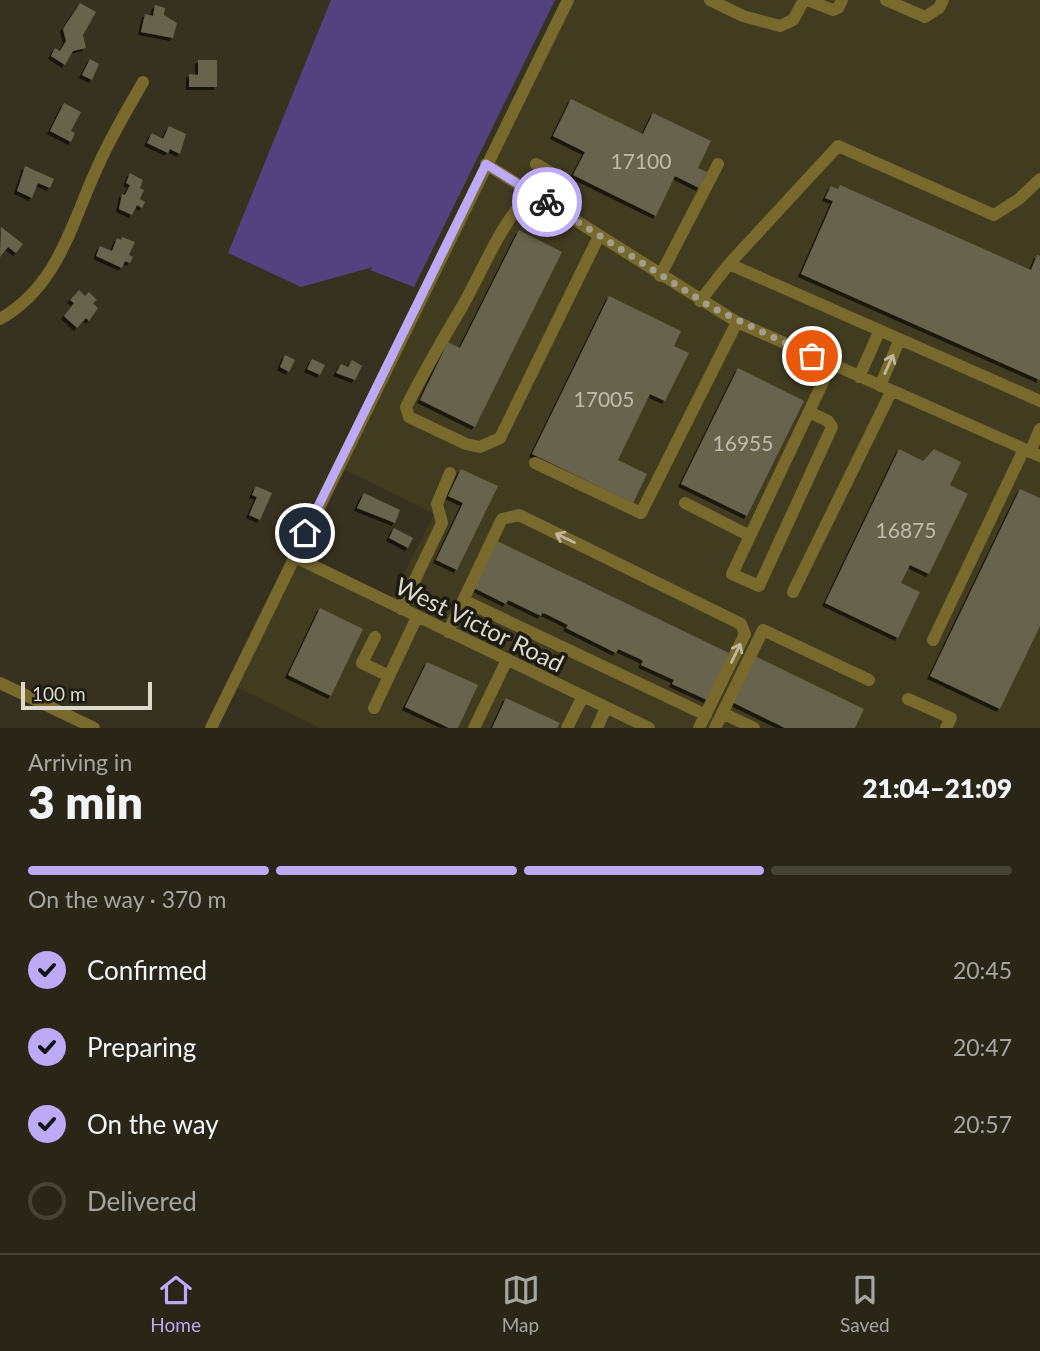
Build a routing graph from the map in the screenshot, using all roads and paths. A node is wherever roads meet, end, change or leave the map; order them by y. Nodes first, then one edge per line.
1 (568, 0) edge
2 (710, 0) edge
3 (805, 0) edge
4 (842, 0) edge
5 (886, 0) edge
6 (943, 0) edge
7 (143, 82) dead end
8 (486, 164) junction
9 (537, 164) dead end
10 (718, 164) dead end
11 (1040, 179) edge
12 (531, 192) junction
13 (550, 204) junction
14 (599, 236) junction
15 (729, 264) junction
16 (660, 276) junction
17 (701, 301) junction
18 (0, 319) edge
19 (737, 322) junction
20 (879, 332) junction
21 (899, 341) junction
22 (831, 365) junction
23 (859, 377) junction
24 (886, 389) junction
25 (1040, 401) edge
26 (809, 412) junction
27 (1040, 429) edge
28 (1032, 453) edge
29 (535, 463) dead end
30 (450, 473) dead end
31 (685, 503) dead end
32 (750, 536) junction
33 (293, 556) junction
34 (793, 592) dead end
35 (463, 600) junction
36 (401, 609) junction
37 (418, 617) junction
38 (448, 632) junction
39 (375, 637) dead end
40 (933, 640) dead end
41 (507, 660) junction
42 (388, 677) junction
43 (869, 680) dead end
44 (0, 683) edge
45 (583, 696) junction
46 (908, 699) dead end
47 (374, 708) dead end
48 (606, 708) junction
49 (722, 713) junction
50 (706, 715) junction
51 (94, 728) edge
52 (211, 728) edge
53 (474, 728) edge
54 (568, 728) edge
55 (597, 728) edge
56 (649, 728) edge
57 (699, 728) edge
58 (715, 728) edge
59 (754, 728) edge
60 (946, 728) edge

1 - 8 street
2 - 3 street
3 - 4 street
5 - 6 street
7 - 18 street
8 - 12 street
8 - 33 street
9 - 13 street
10 - 16 street
11 - 15 street
12 - 13 street
12 - 14 street
13 - 14 street
14 - 16 street
15 - 17 street
15 - 20 street
16 - 17 street
17 - 19 street
19 - 22 street
19 - 29 street
20 - 21 street
20 - 23 street
24 -> 21 street
21 - 25 street
22 - 23 street
22 - 26 street
23 - 24 street
24 - 28 street
24 - 34 street
26 - 32 street
26 - 32 street
27 - 28 street
28 - 40 street
30 - 36 street
31 - 32 street
33 - 36 street, West Victor Road
33 - 52 street
35 - 38 street
35 - 50 street
50 -> 35 street
36 - 37 street, West Victor Road
37 - 38 street, West Victor Road
37 - 42 street
38 - 41 street, West Victor Road
39 - 42 street
41 - 45 street, West Victor Road
41 - 53 street
42 - 47 street
43 - 49 street
44 - 51 street
45 - 48 street, West Victor Road
45 - 54 street
46 - 60 street
48 - 55 street
48 - 56 street, West Victor Road
49 - 58 street
49 - 59 street
50 - 57 street

